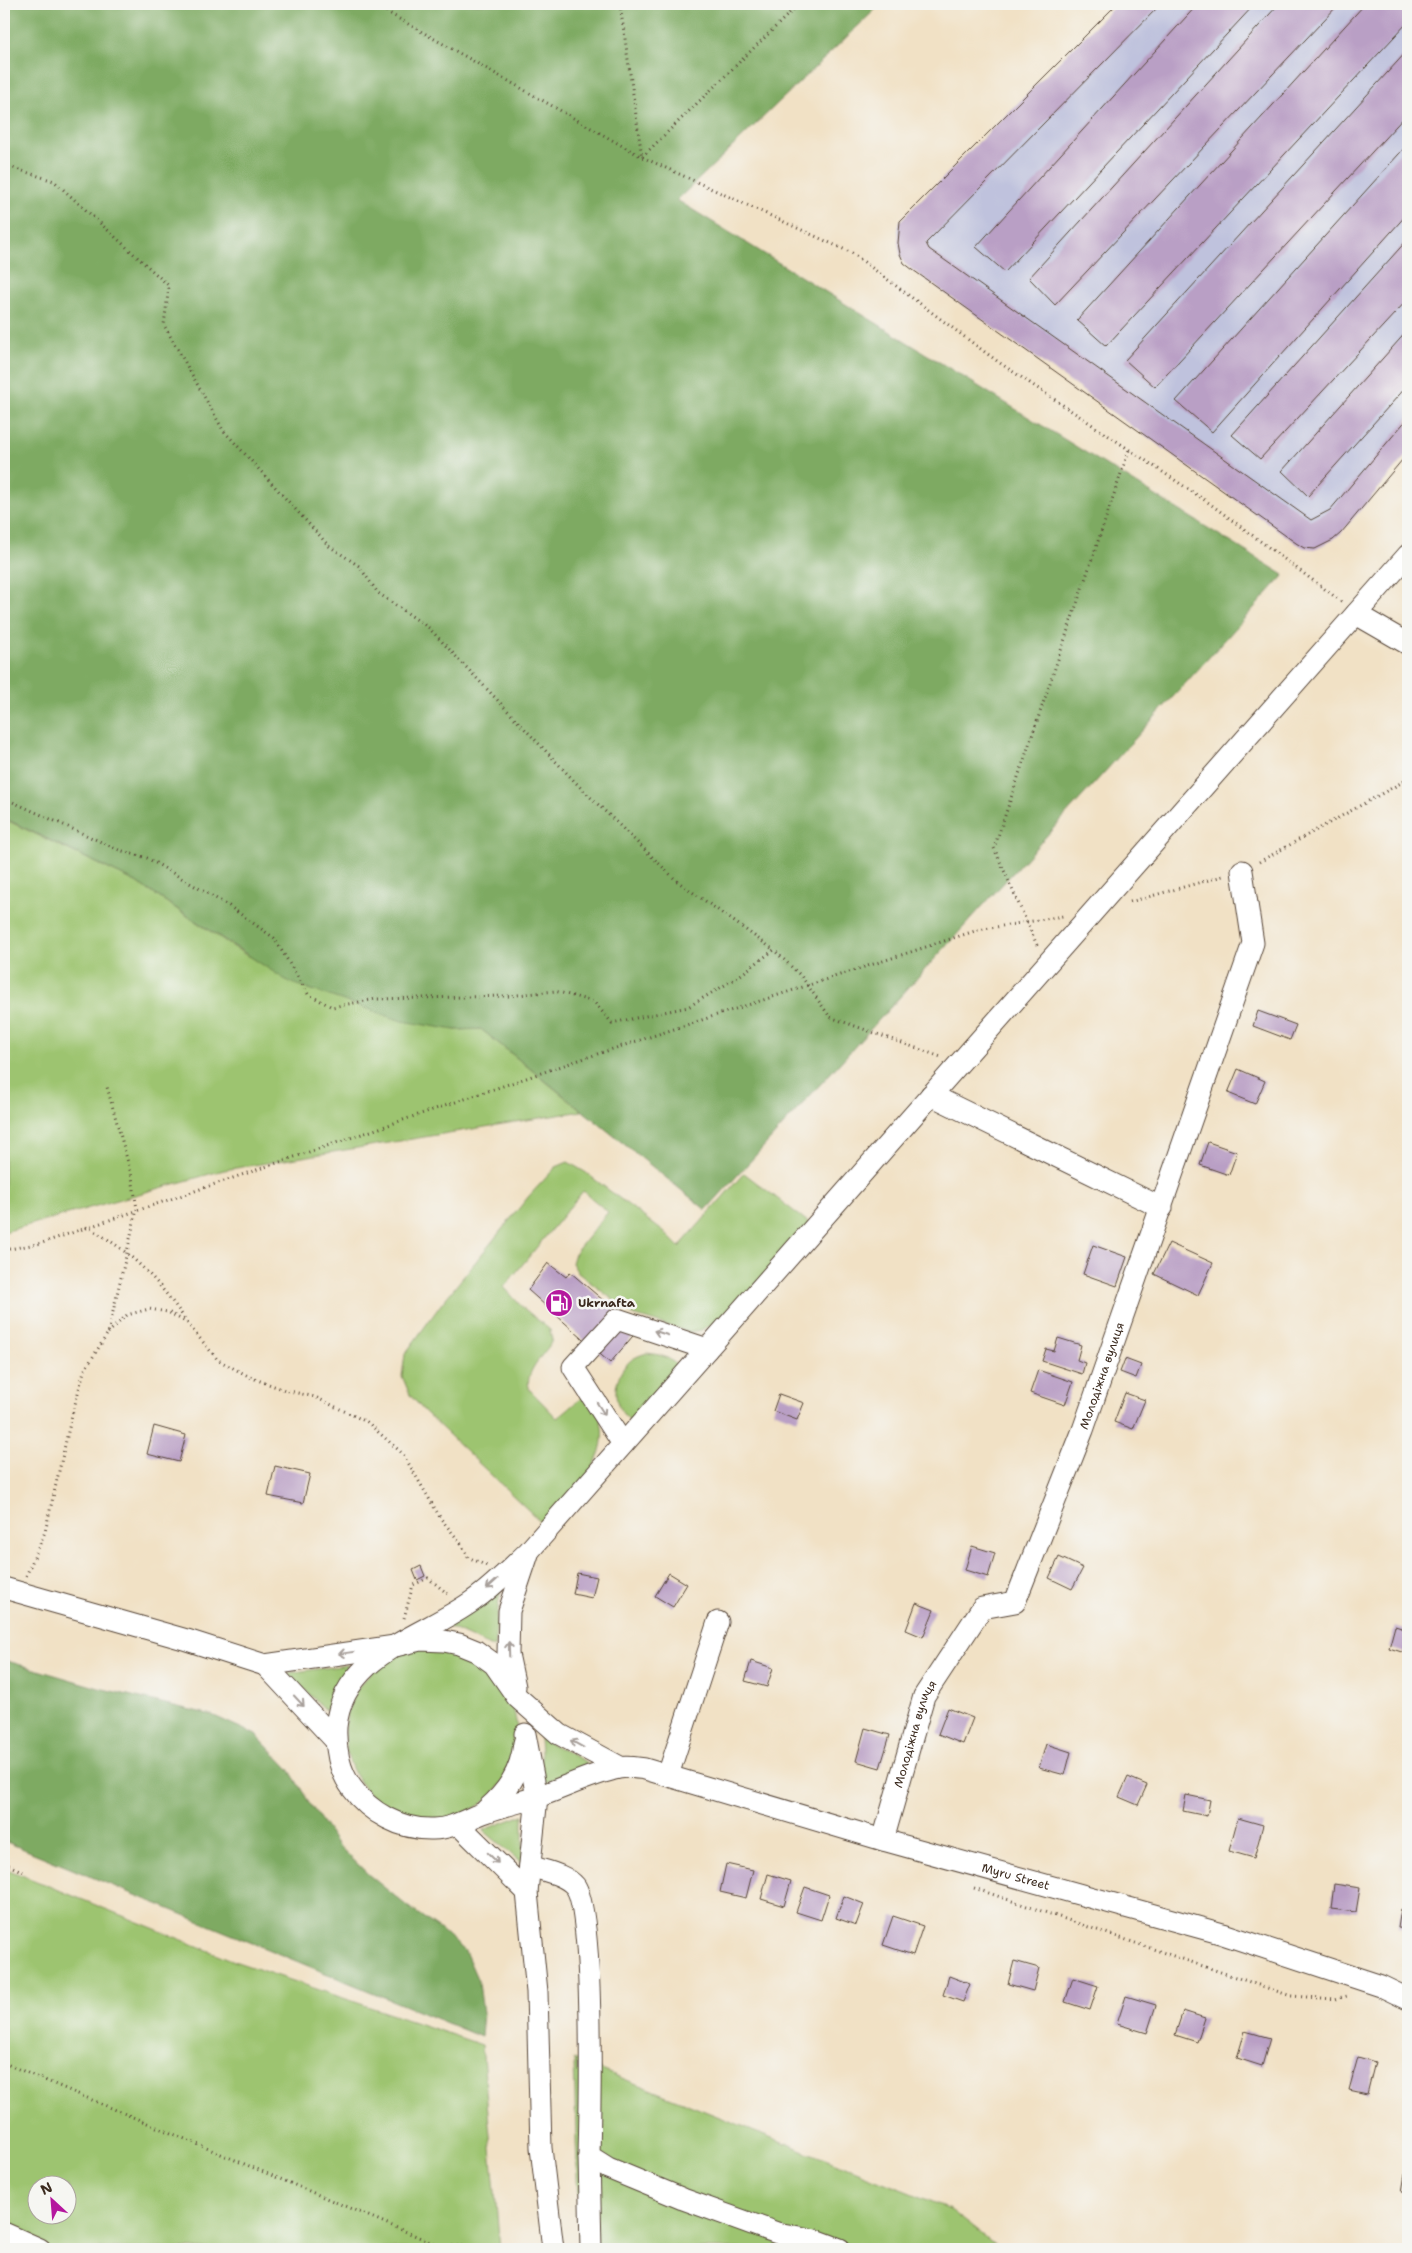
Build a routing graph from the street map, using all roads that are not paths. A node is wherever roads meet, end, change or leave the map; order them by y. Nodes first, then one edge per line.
1 (1408, 555) edge
2 (1356, 614) junction
3 (1408, 644) edge
4 (1242, 871) road end
5 (931, 1095) junction
6 (1162, 1208) junction
7 (708, 1349) junction
8 (624, 1444) junction
9 (528, 1552) junction
10 (11, 1590) edge
11 (718, 1622) dead end
12 (395, 1646) junction
13 (265, 1665) junction
14 (517, 1697) junction
15 (525, 1734) junction
16 (335, 1740) junction
17 (620, 1767) junction
18 (668, 1775) junction
19 (537, 1797) junction
20 (484, 1812) junction
21 (460, 1824) junction
22 (883, 1840) junction
23 (530, 1866) junction
24 (527, 1892) junction
25 (1408, 1999) edge
26 (589, 2156) junction
27 (4, 2233) edge
28 (40, 2249) edge
29 (553, 2249) edge
30 (591, 2249) edge
31 (840, 2249) edge

1 - 2 street
2 - 3 street
2 - 5 street
4 - 6 street, Молодіжна вулиця
5 - 6 street
5 - 7 street
6 - 22 street, Молодіжна вулиця
7 - 8 street
7 -> 8 street
8 - 9 street
9 -> 12 street
14 -> 9 street
10 - 13 street
11 - 18 street
12 -> 13 street
12 - 14 street
12 - 16 street
13 -> 16 street
14 - 15 street
17 -> 14 street
15 - 19 street
15 - 20 street
16 - 21 street
17 - 18 street, Myru Street
17 - 19 street
18 - 22 street, Myru Street
19 - 20 street
19 - 23 street
20 - 21 street
21 -> 24 street
22 - 25 street, Myru Street
23 - 24 street
23 - 26 street
24 - 29 street
26 - 30 street
26 - 31 street
27 - 28 street

